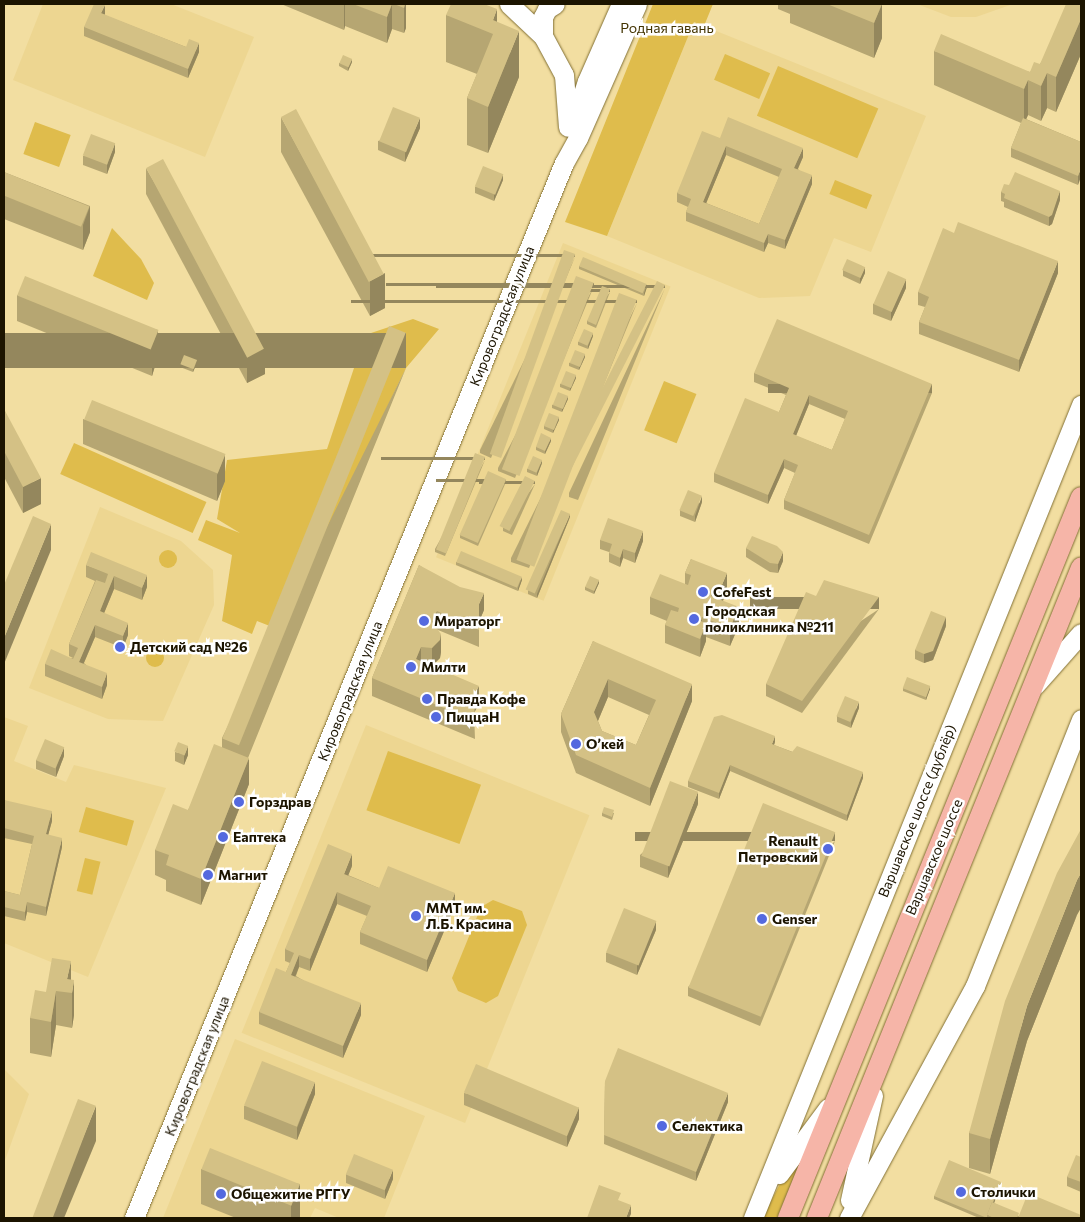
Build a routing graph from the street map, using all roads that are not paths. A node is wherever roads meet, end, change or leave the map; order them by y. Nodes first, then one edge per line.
1 (518, 4) edge
2 (555, 4) edge
3 (624, 4) edge
4 (543, 36) junction
5 (564, 75) junction
6 (594, 83) junction
7 (567, 139) junction
8 (564, 164) junction
9 (1081, 405) edge
10 (1081, 497) edge
11 (1081, 568) edge
12 (1081, 633) edge
13 (1033, 688) junction
14 (1081, 718) edge
15 (880, 1068) junction
16 (836, 1096) junction
17 (756, 1211) edge
18 (134, 1218) edge
19 (788, 1218) edge
20 (816, 1218) edge
21 (847, 1218) edge

1 - 4 main road
2 - 4 main road
3 - 6 main road, Кировоградская улица
3 - 6 main road, Кировоградская улица
4 - 5 main road
5 - 6 main road
5 - 7 main road
6 - 7 main road, Кировоградская улица
6 - 8 main road, Кировоградская улица
7 - 8 main road, Кировоградская улица
8 - 18 main road, Кировоградская улица
9 - 17 main road, Варшавское шоссе (дублёр)
10 - 16 main road, Варшавское шоссе
11 - 13 main road, Варшавское шоссе
12 - 13 main road
13 - 15 main road, Варшавское шоссе
14 - 21 main road
15 - 20 main road, Варшавское шоссе
15 - 21 main road
16 - 17 main road
16 - 19 main road, Варшавское шоссе

